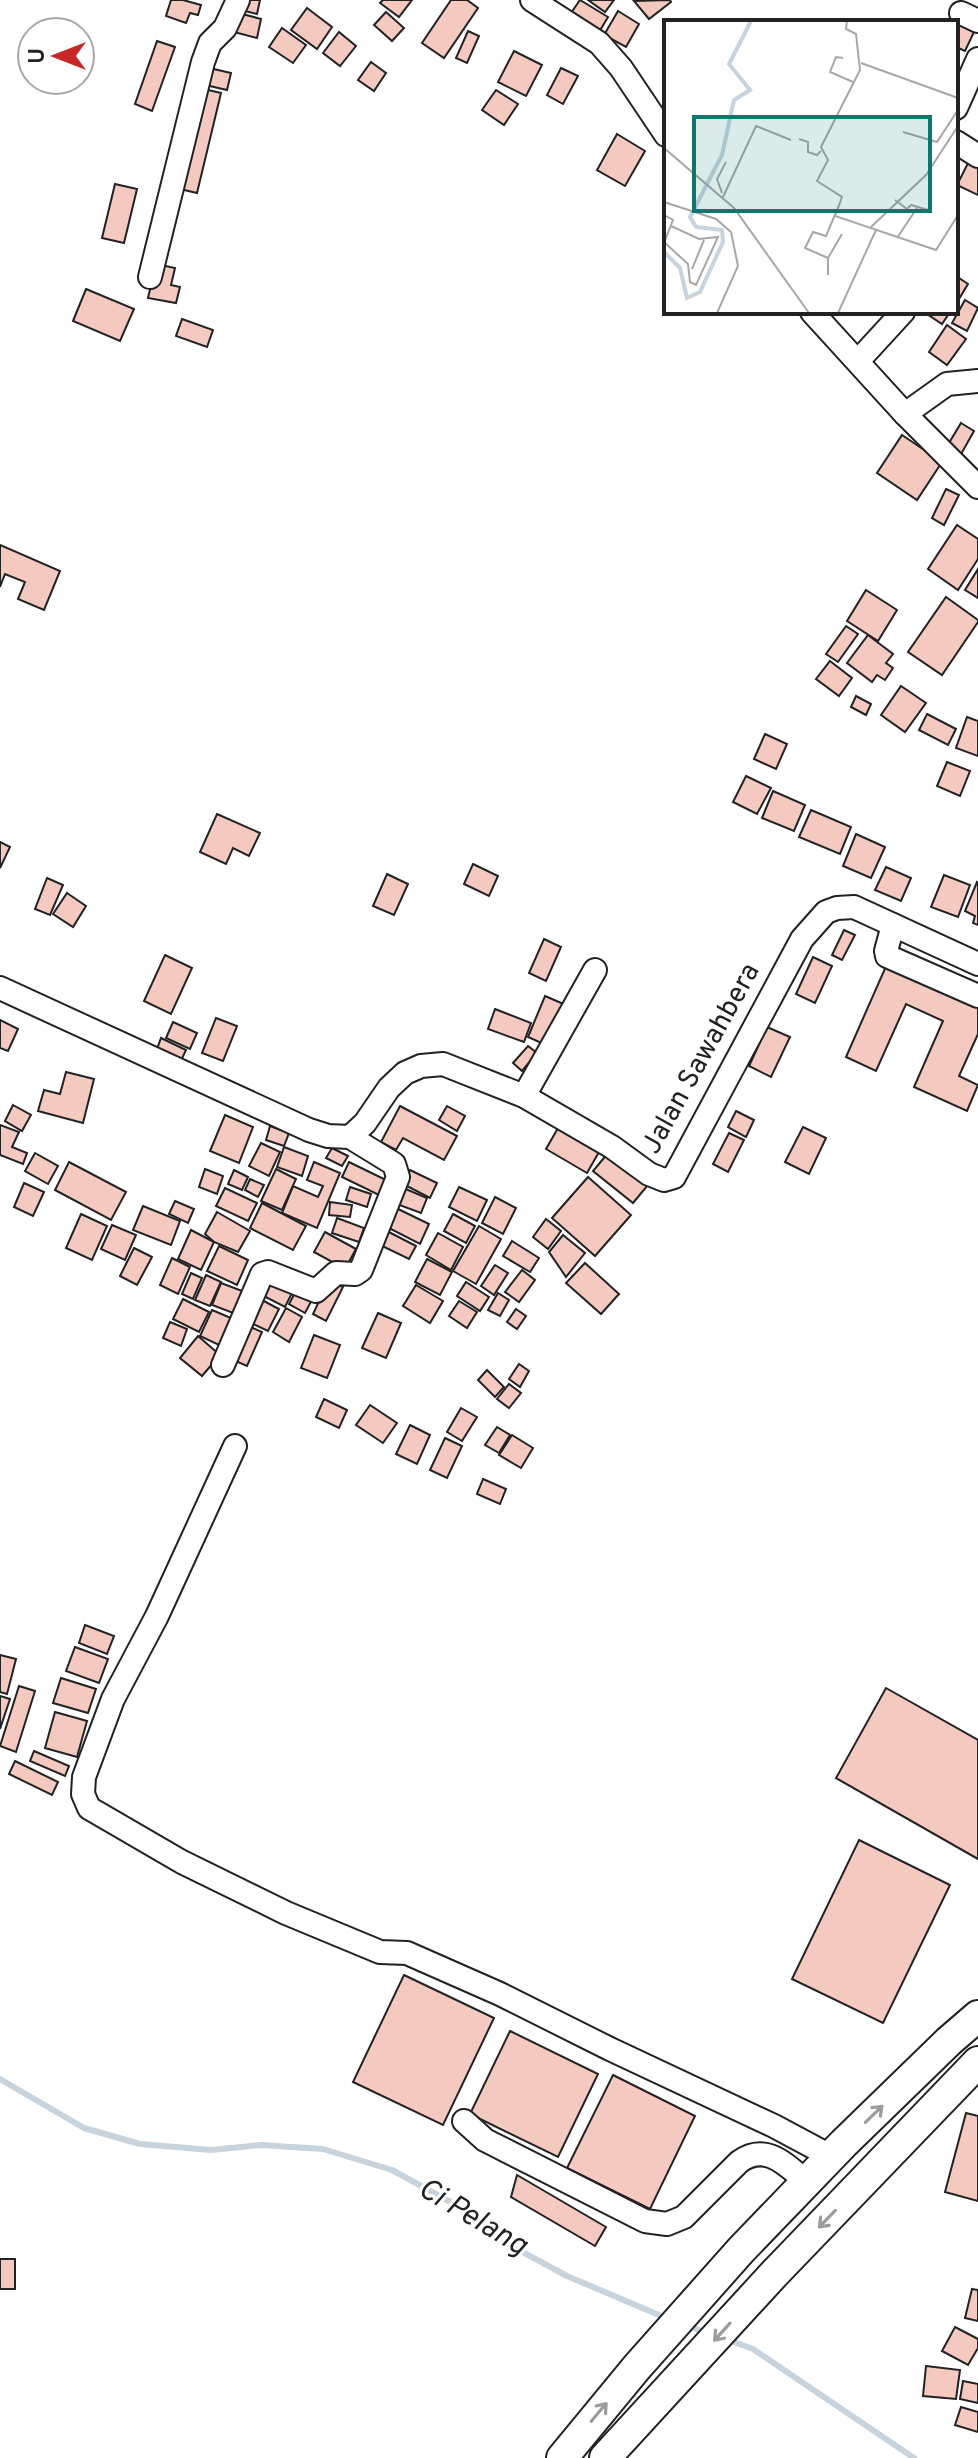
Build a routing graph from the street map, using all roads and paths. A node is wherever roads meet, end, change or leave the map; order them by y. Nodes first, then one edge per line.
1 (238, 0) edge
2 (532, 0) edge
3 (978, 59) edge
4 (958, 104) edge
5 (664, 132) edge
6 (958, 143) edge
7 (978, 156) edge
8 (150, 277) dead end
9 (814, 314) edge
10 (901, 314) edge
11 (858, 361) junction
12 (978, 381) edge
13 (905, 414) junction
14 (978, 487) edge
15 (893, 925) junction
16 (978, 964) edge
17 (595, 970) dead end
18 (0, 988) edge
19 (978, 996) edge
20 (524, 1096) junction
21 (350, 1137) junction
22 (223, 1365) dead end
23 (235, 1446) dead end
24 (978, 2016) edge
25 (978, 2062) edge
26 (464, 2121) dead end
27 (832, 2157) junction
28 (807, 2182) junction
29 (562, 2458) edge
30 (605, 2458) edge

1 - 8 street
2 - 5 street
3 - 4 street
6 - 7 street
9 - 11 street
10 - 11 street
11 - 13 street
12 - 13 street
13 - 14 street
15 - 16 street, Jalan Sawahbera
15 - 19 street
15 - 20 street, Jalan Sawahbera
17 - 20 street
18 - 21 street
20 - 21 street, Jalan Sawahbera
21 - 22 street
23 - 27 street
27 -> 24 main road
25 -> 30 main road
26 - 28 street
27 - 28 main road
29 -> 28 main road

